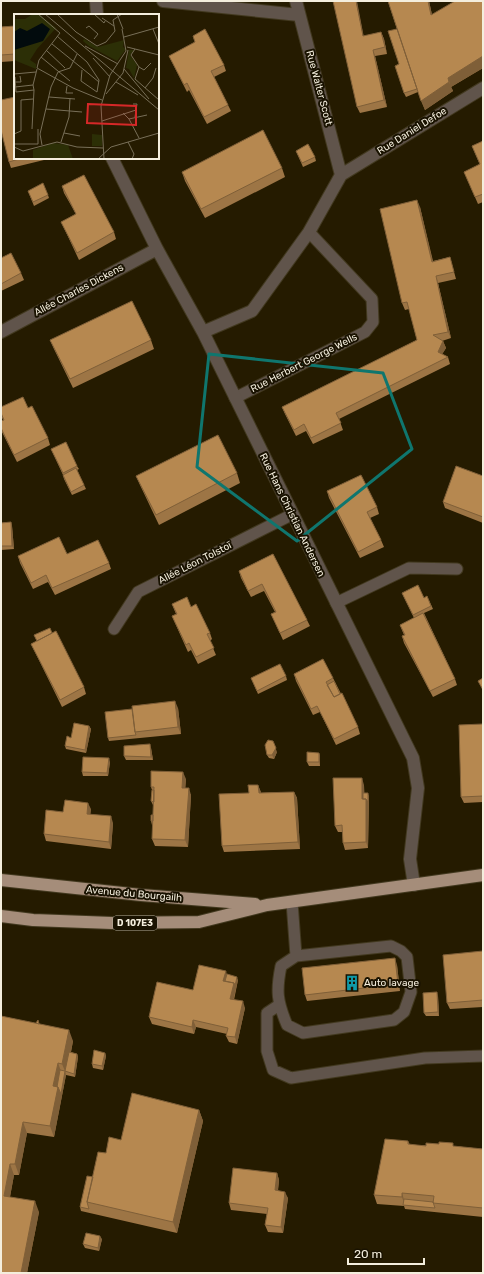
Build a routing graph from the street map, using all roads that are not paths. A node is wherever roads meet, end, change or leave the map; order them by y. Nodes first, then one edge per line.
1 (96, 1) edge
2 (163, 1) edge
3 (296, 1) edge
4 (98, 14) edge
5 (299, 15) junction
6 (483, 88) edge
7 (112, 159) edge
8 (341, 175) junction
9 (309, 232) junction
10 (157, 249) junction
11 (1, 332) edge
12 (203, 332) junction
13 (235, 398) junction
14 (292, 515) junction
15 (457, 569) dead end
16 (336, 603) junction
17 (114, 629) dead end
18 (483, 875) edge
19 (1, 880) edge
20 (414, 885) junction
21 (292, 902) junction
22 (267, 905) junction
23 (1, 916) edge
24 (296, 956) junction
25 (278, 1005) junction
26 (483, 1056) edge

1 - 4 street
2 - 5 street
3 - 5 street, Rue Walter Scott
5 - 8 street, Rue Walter Scott
6 - 8 street, Rue Daniel Defoe
7 - 10 street, Rue Hans Christian Andersen
8 - 9 street
9 - 12 street
9 - 13 lane, Rue Herbert George Wells
10 - 11 street, Allée Charles Dickens
10 - 12 street, Rue Hans Christian Andersen
12 - 13 street, Rue Hans Christian Andersen
13 - 14 street, Rue Hans Christian Andersen
14 - 16 street, Rue Hans Christian Andersen
14 - 17 lane, Allée Léon Tolstoï
15 - 16 lane
16 - 20 street, Rue Hans Christian Andersen
18 - 20 main road, Avenue du Bourgailh / D 107E3
19 - 22 main road, Avenue du Bourgailh / D 107E3
20 - 21 main road, Avenue du Bourgailh / D 107E3
21 - 22 main road, Avenue du Bourgailh / D 107E3
21 - 24 lane
22 - 23 main road, Avenue du Bourgailh / D 107E3
24 - 25 lane
24 - 25 lane
25 - 26 lane

